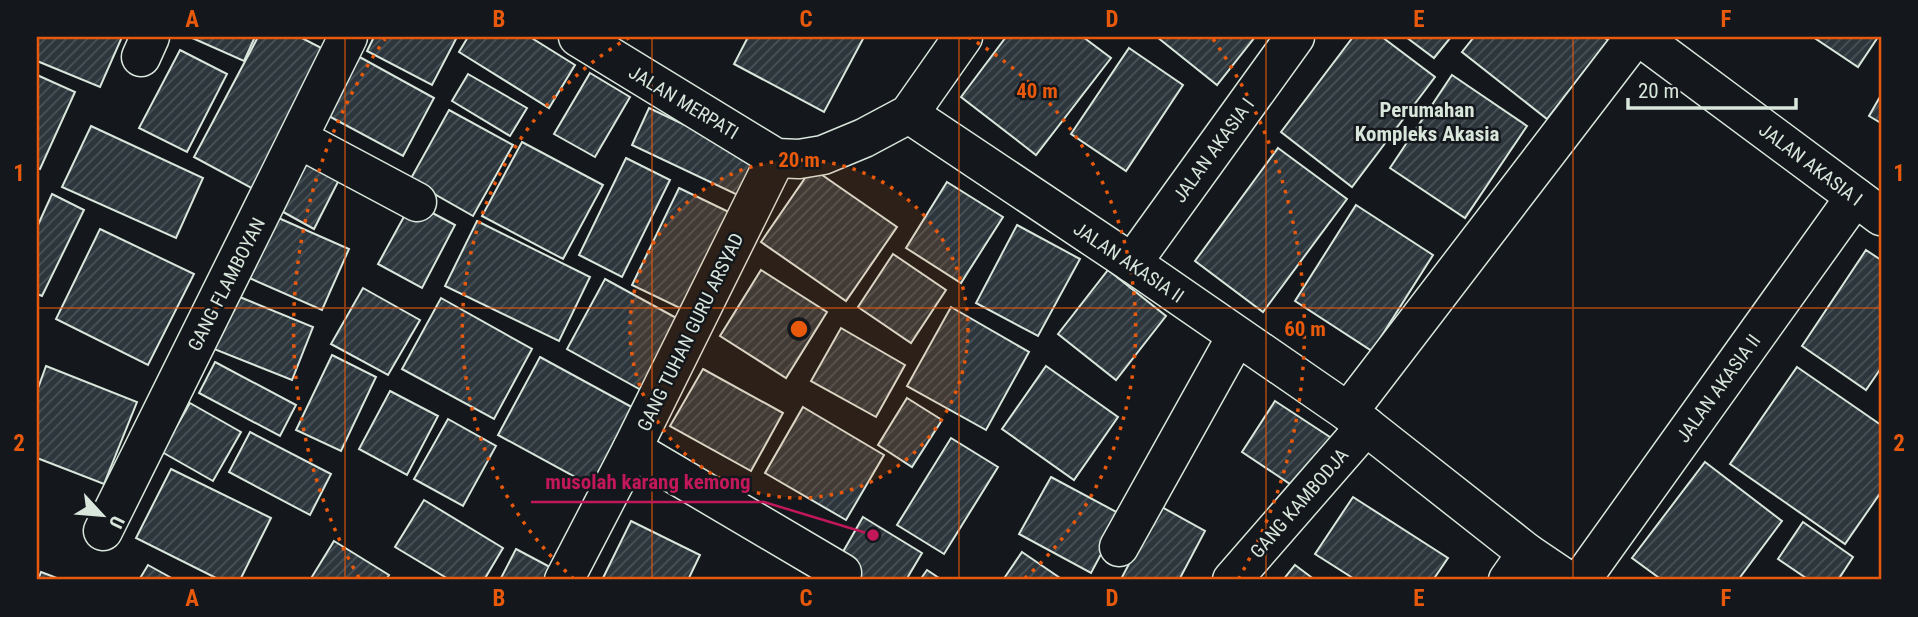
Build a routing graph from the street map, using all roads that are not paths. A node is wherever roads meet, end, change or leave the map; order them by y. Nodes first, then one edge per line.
1 (348, 37) edge
2 (578, 37) edge
3 (963, 37) edge
4 (1295, 37) edge
5 (1637, 37) edge
6 (909, 114) junction
7 (299, 139) junction
8 (776, 158) junction
9 (416, 202) dead end
10 (1868, 206) edge
11 (1132, 263) junction
12 (1236, 337) junction
13 (1357, 419) junction
14 (632, 449) junction
15 (103, 531) dead end
16 (1119, 547) dead end
17 (1518, 567) edge
18 (842, 573) dead end
19 (564, 580) edge
20 (1232, 580) edge
21 (1567, 580) edge
22 (1581, 580) edge

1 - 7 street, GANG FLAMBOYAN
2 - 8 street, JALAN MERPATI
3 - 6 street
4 - 11 street, JALAN AKASIA I
5 - 10 street, JALAN AKASIA I
5 - 13 street
6 - 8 street
6 - 11 street, JALAN AKASIA II
7 - 9 street
7 - 15 street, GANG FLAMBOYAN
8 - 14 street, GANG TUHAN GURU ARSYAD
10 - 22 street, JALAN AKASIA II
11 - 12 street, JALAN AKASIA II
12 - 13 street, JALAN AKASIA II
12 - 16 street
13 - 17 street, JALAN AKASIA II
13 - 20 street, GANG KAMBODJA
14 - 18 street
14 - 19 street, GANG TUHAN GURU ARSYAD
17 - 21 street, JALAN AKASIA II

